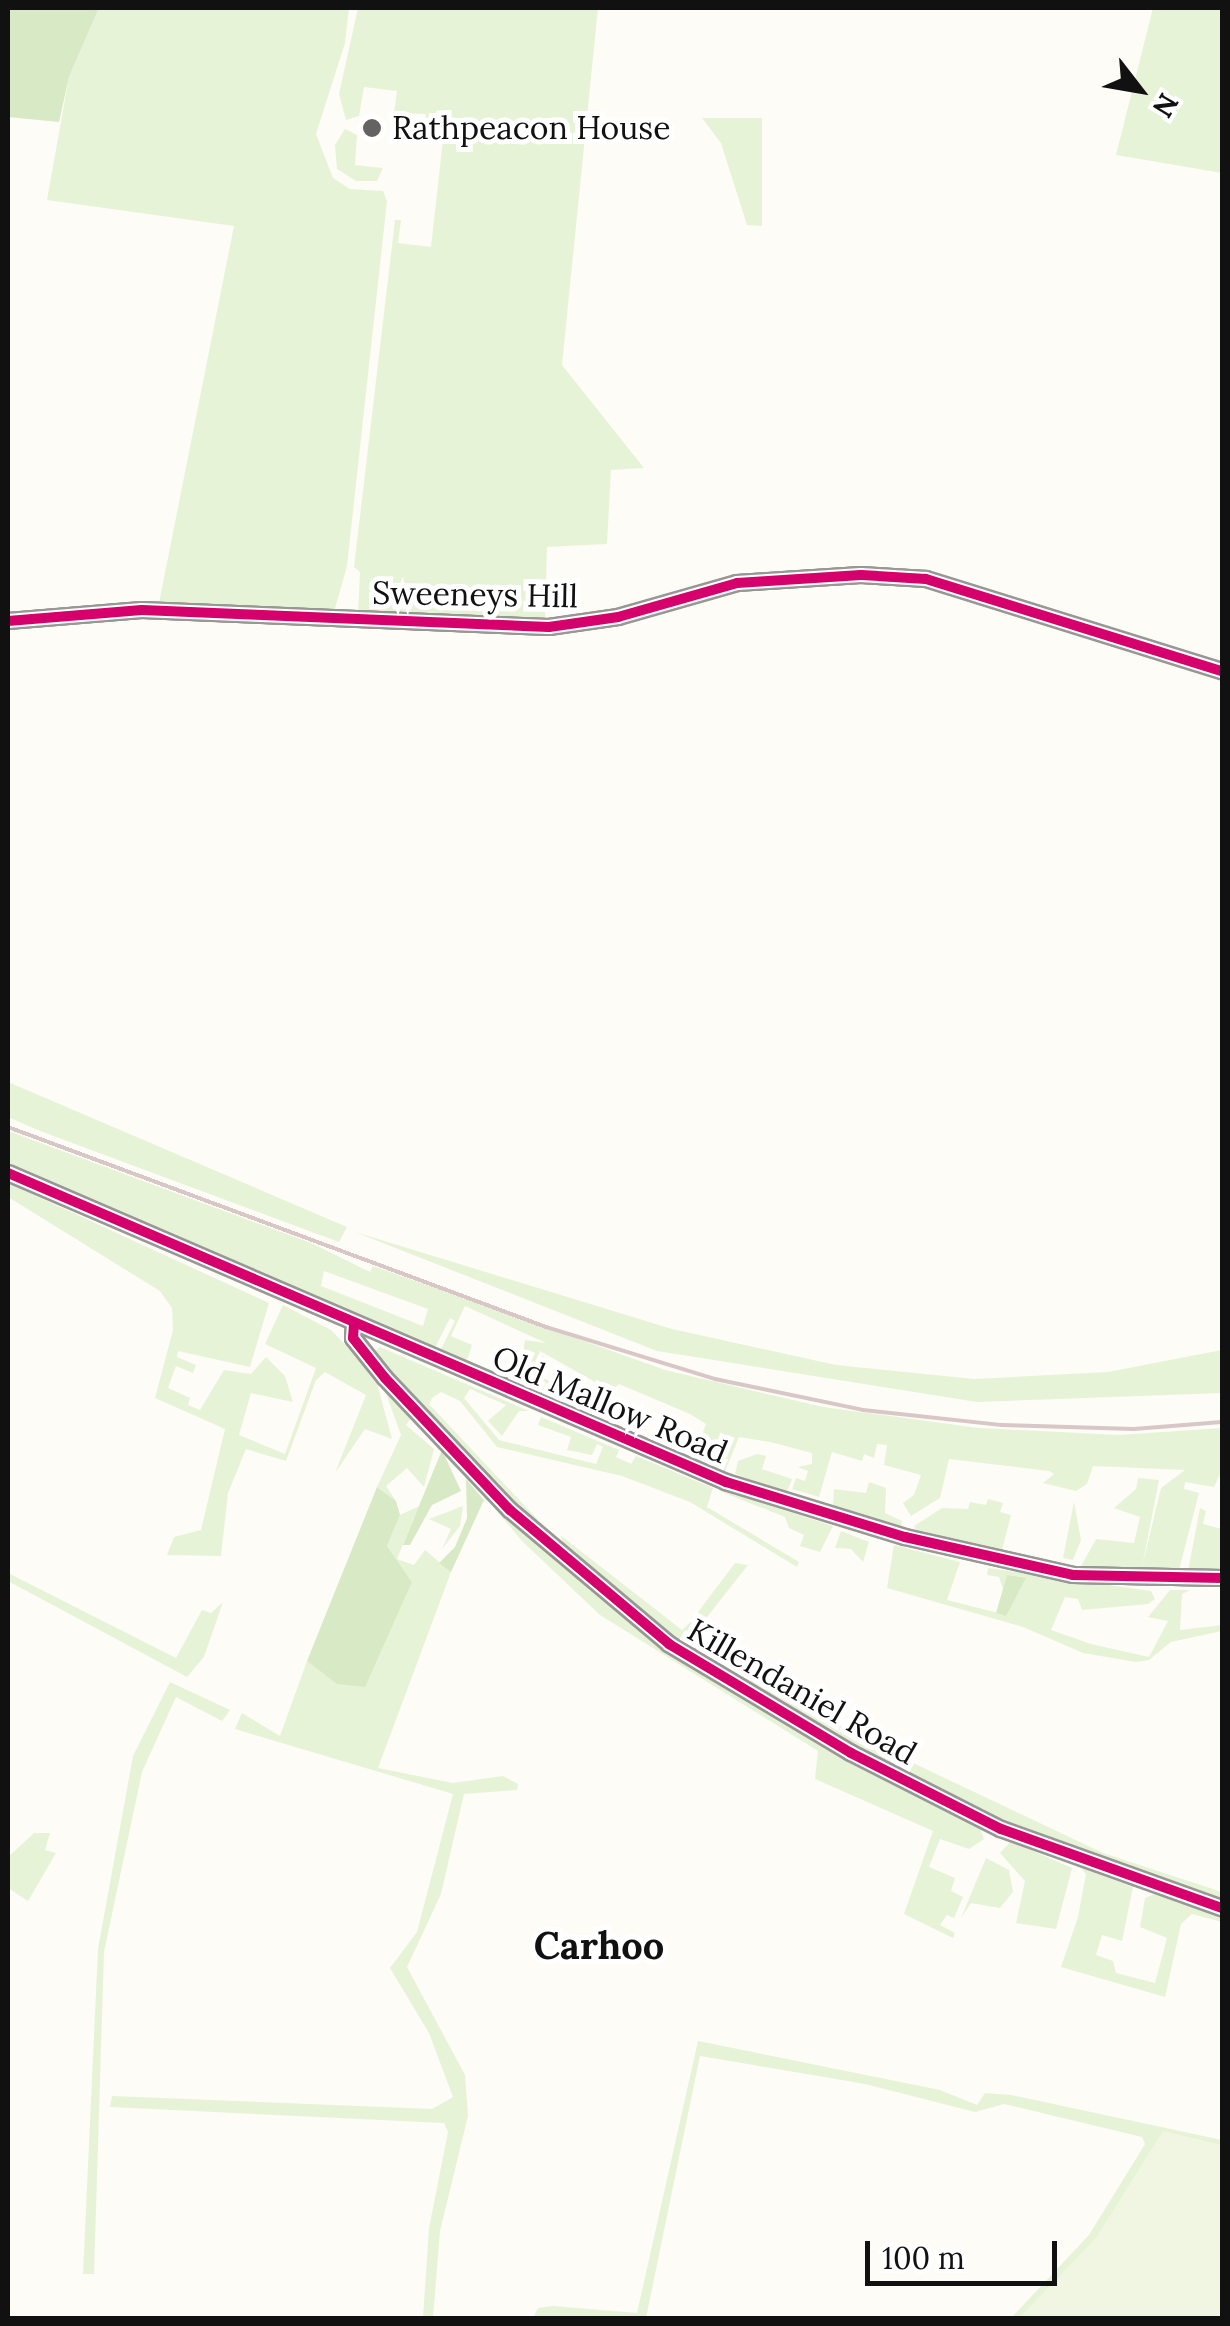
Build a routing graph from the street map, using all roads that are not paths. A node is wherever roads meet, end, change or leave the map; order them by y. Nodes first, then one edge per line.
1 (8, 621) edge
2 (1222, 671) edge
3 (8, 1173) edge
4 (354, 1324) junction
5 (1222, 1578) edge
6 (1222, 1908) edge

1 - 2 street, Sweeneys Hill
3 - 4 street, Old Mallow Road
4 - 5 street, Old Mallow Road
4 - 6 street, Killendaniel Road

